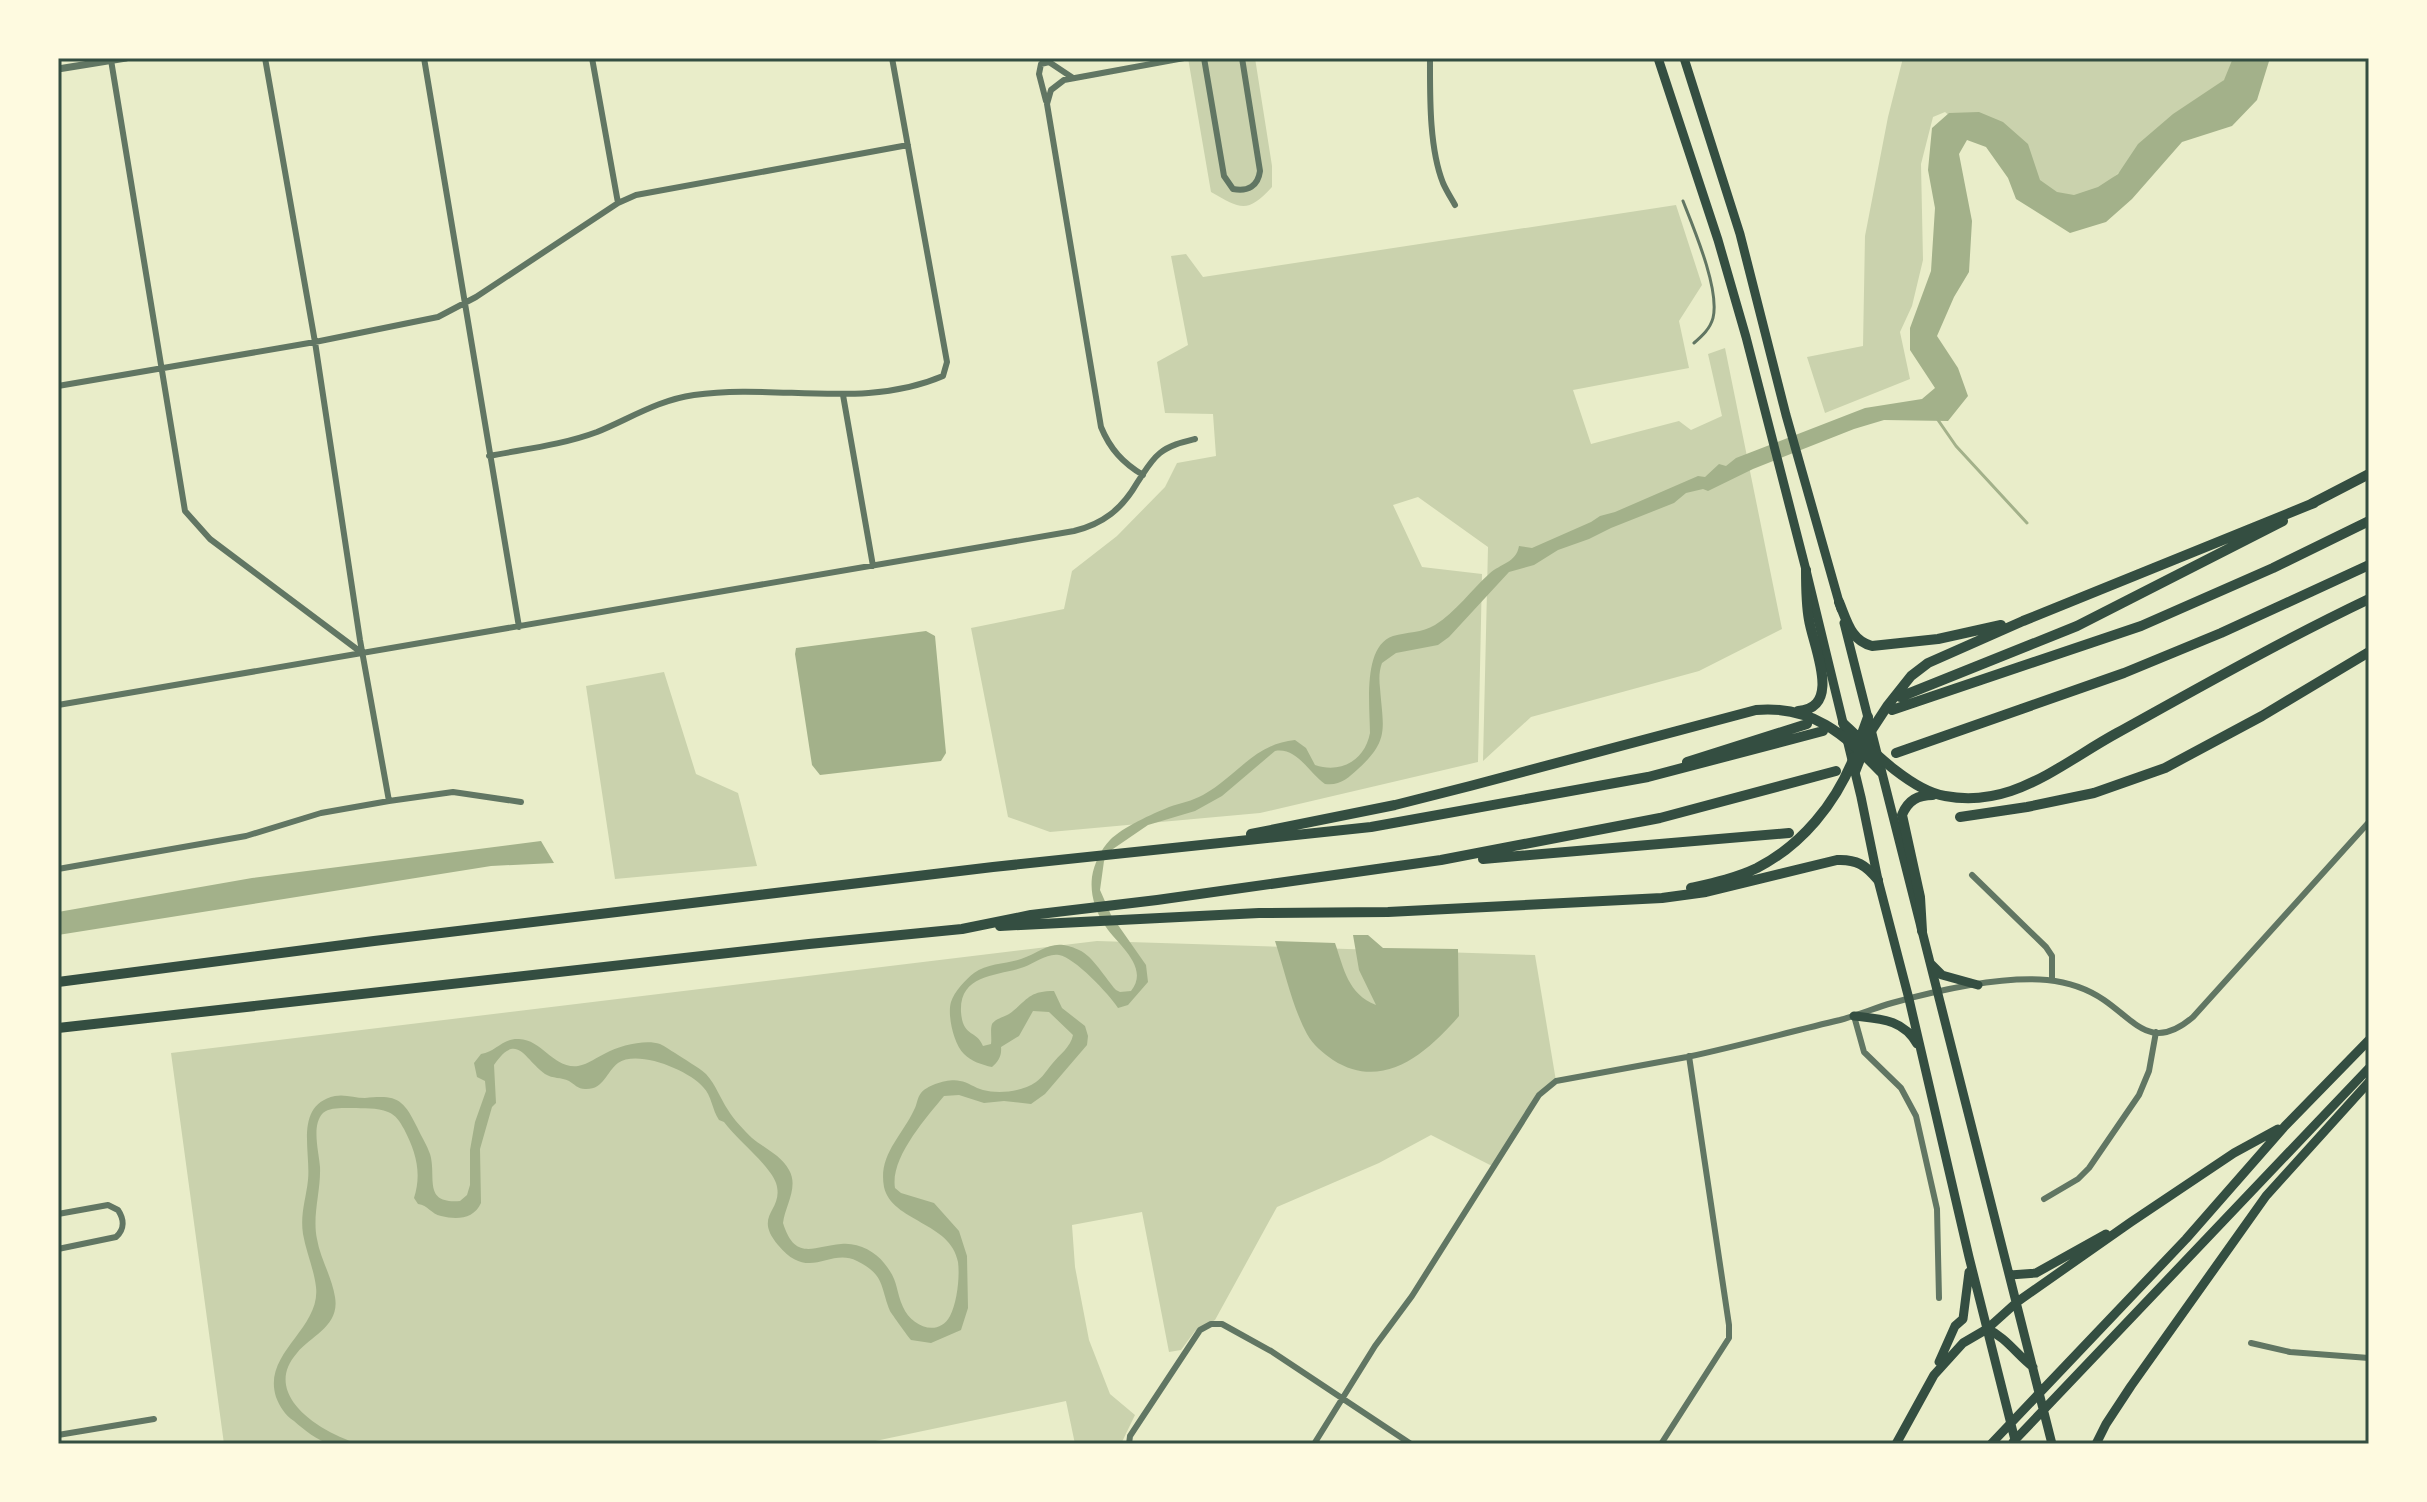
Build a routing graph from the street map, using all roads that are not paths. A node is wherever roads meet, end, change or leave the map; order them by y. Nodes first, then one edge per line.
1 (126, 58) edge
2 (265, 58) edge
3 (424, 58) edge
4 (592, 58) edge
5 (892, 58) edge
6 (1184, 58) edge
7 (1204, 58) edge
8 (1242, 58) edge
9 (1430, 58) edge
10 (1658, 58) edge
11 (1175, 59) edge
12 (111, 60) junction
13 (1684, 61) edge
14 (58, 69) edge
15 (1073, 78) junction
16 (1047, 104) junction
17 (908, 145) junction
18 (1683, 201) dead end
19 (618, 203) junction
20 (1455, 205) dead end
21 (464, 303) junction
22 (315, 342) junction
23 (1694, 343) dead end
24 (161, 370) junction
25 (58, 386) edge
26 (843, 395) junction
27 (1195, 439) dead end
28 (489, 456) junction
29 (2369, 474) edge
30 (1143, 475) junction
31 (2314, 503) junction
32 (2369, 521) edge
33 (2369, 565) edge
34 (873, 566) junction
35 (1806, 570) junction
36 (2369, 591) edge
37 (2369, 599) edge
38 (1839, 602) junction
39 (2023, 621) junction
40 (519, 627) junction
41 (2306, 629) junction
42 (2369, 652) edge
43 (362, 653) junction
44 (1900, 697) dead end
45 (58, 705) edge
46 (1892, 710) dead end
47 (1803, 716) junction
48 (1868, 717) junction
49 (1843, 723) junction
50 (1823, 731) dead end
51 (1871, 731) junction
52 (1847, 740) junction
53 (1861, 746) junction
54 (1896, 753) dead end
55 (1878, 757) junction
56 (1853, 767) junction
57 (1836, 771) dead end
58 (1881, 772) junction
59 (1578, 791) junction
60 (1940, 795) junction
61 (389, 801) junction
62 (521, 802) dead end
63 (1960, 817) dead end
64 (2369, 822) edge
65 (1789, 833) dead end
66 (1183, 847) junction
67 (1441, 860) junction
68 (58, 869) edge
69 (1972, 875) dead end
70 (1878, 880) junction
71 (1634, 900) junction
72 (1029, 920) junction
73 (1922, 931) junction
74 (1929, 960) junction
75 (2052, 980) junction
76 (58, 982) edge
77 (1978, 985) junction
78 (1937, 993) junction
79 (1909, 999) junction
80 (1854, 1016) junction
81 (58, 1028) edge
82 (2156, 1032) junction
83 (2369, 1040) edge
84 (1922, 1053) junction
85 (1689, 1056) junction
86 (2369, 1068) edge
87 (2369, 1082) edge
88 (2285, 1126) junction
89 (2044, 1199) dead end
90 (58, 1214) edge
91 (2131, 1222) junction
92 (58, 1249) edge
93 (1969, 1257) junction
94 (2010, 1275) junction
95 (1939, 1298) dead end
96 (2017, 1302) junction
97 (1987, 1329) junction
98 (2251, 1343) dead end
99 (2369, 1358) edge
100 (2033, 1367) junction
101 (1934, 1375) junction
102 (1342, 1400) junction
103 (154, 1419) dead end
104 (58, 1435) edge
105 (1129, 1444) edge
106 (1314, 1444) edge
107 (1411, 1444) edge
108 (1661, 1444) edge
109 (1896, 1444) edge
110 (1991, 1444) edge
111 (2013, 1444) edge
112 (2052, 1444) edge
113 (2096, 1444) edge

1 - 12 street
2 - 22 street
3 - 21 street
4 - 19 street
5 - 17 street
6 - 11 street
7 - 8 street
9 - 20 street
10 - 35 main road
11 - 15 street
12 - 14 street
12 - 24 street
13 - 38 main road
15 - 16 street
15 - 16 street
16 - 30 street
17 - 19 street
17 - 26 street
18 - 23 lane
19 - 21 street
21 - 22 street
21 - 28 street
22 - 24 street
22 - 43 street
24 - 25 street
24 - 43 street
26 - 28 street
26 - 34 street
27 - 30 street
28 - 40 street
29 - 31 highway
30 - 34 street
31 - 39 highway
31 - 44 highway
32 - 46 highway
33 - 54 highway
34 - 40 street
35 - 47 highway
35 - 49 main road
36 - 41 highway
37 - 41 highway
38 - 39 highway
38 - 48 main road
39 - 51 highway
40 - 43 street
41 - 60 highway
42 - 63 highway
43 - 45 street
43 - 61 street
47 - 52 highway
47 - 59 highway
47 - 66 highway
48 - 51 main road
48 - 53 highway
49 - 52 main road
49 - 53 highway
50 - 59 highway
51 - 53 highway
51 - 55 main road
52 - 53 highway
52 - 56 main road
53 - 55 highway
53 - 56 highway
53 - 58 highway
55 - 58 main road
55 - 60 highway
56 - 70 main road
56 - 71 highway
57 - 67 highway
58 - 73 main road
59 - 66 highway
60 - 73 highway
61 - 62 street
61 - 68 street
64 - 82 street
65 - 67 highway
66 - 76 highway
67 - 72 highway
69 - 75 street
70 - 71 highway
70 - 79 main road
71 - 72 highway
72 - 81 highway
73 - 74 main road
74 - 77 main road
74 - 78 main road
75 - 77 street
75 - 82 street
77 - 78 street
78 - 79 street
78 - 94 main road
79 - 80 street
79 - 84 main road
80 - 84 main road
80 - 85 street
80 - 95 street
82 - 89 street
83 - 88 main road
84 - 93 main road
85 - 102 street
85 - 108 street
86 - 111 main road
87 - 113 main road
88 - 91 main road
88 - 110 main road
90 - 92 street
91 - 94 main road
91 - 96 main road
93 - 97 main road
93 - 101 main road
94 - 96 main road
96 - 97 main road
96 - 100 main road
97 - 100 main road
97 - 101 main road
97 - 111 main road
98 - 99 street
100 - 112 main road
101 - 109 main road
102 - 105 street
102 - 106 street
102 - 107 street
103 - 104 street

